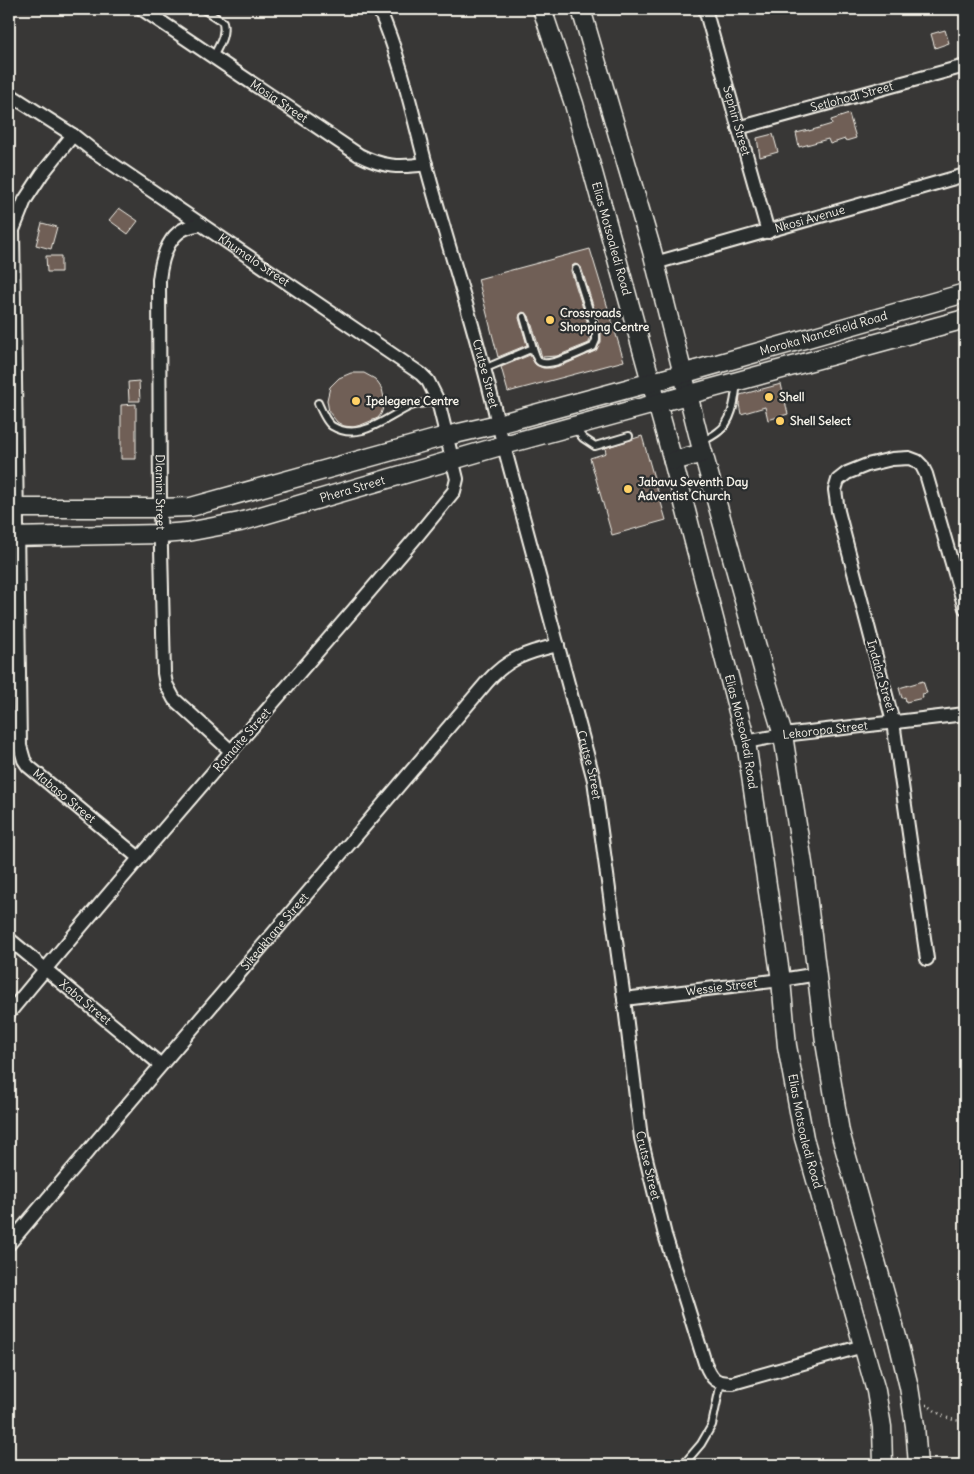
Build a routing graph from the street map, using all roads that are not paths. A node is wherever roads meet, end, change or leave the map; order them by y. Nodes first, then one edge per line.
1 (203, 9) edge
2 (379, 9) edge
3 (542, 9) edge
4 (581, 9) edge
5 (705, 9) edge
6 (149, 11) edge
7 (213, 57) junction
8 (965, 66) edge
9 (9, 94) edge
10 (738, 128) junction
11 (73, 135) junction
12 (426, 164) junction
13 (965, 175) edge
14 (201, 224) junction
15 (768, 232) junction
16 (655, 262) junction
17 (576, 270) dead end
18 (965, 293) edge
19 (524, 316) dead end
20 (965, 319) edge
21 (782, 346) junction
22 (533, 348) junction
23 (486, 368) junction
24 (788, 368) junction
25 (682, 374) junction
26 (650, 381) junction
27 (737, 382) junction
28 (687, 396) junction
29 (438, 401) junction
30 (318, 403) dead end
31 (656, 404) junction
32 (498, 424) junction
33 (573, 426) junction
34 (446, 436) junction
35 (629, 436) dead end
36 (504, 445) junction
37 (701, 448) junction
38 (452, 461) junction
39 (673, 461) junction
40 (13, 508) edge
41 (160, 508) junction
42 (162, 534) junction
43 (13, 537) edge
44 (965, 608) edge
45 (558, 645) junction
46 (965, 714) edge
47 (893, 722) junction
48 (783, 735) junction
49 (746, 742) junction
50 (232, 752) junction
51 (139, 858) junction
52 (9, 939) edge
53 (927, 959) dead end
54 (44, 968) junction
55 (818, 974) junction
56 (781, 980) junction
57 (624, 999) junction
58 (9, 1013) edge
59 (162, 1064) junction
60 (9, 1244) edge
61 (863, 1346) junction
62 (722, 1382) junction
63 (683, 1465) edge
64 (883, 1465) edge
65 (918, 1465) edge

1 - 7 lane
2 - 12 street, Crutse Street
3 - 26 main road, Elias Motsoaledi Road
4 - 16 main road
5 - 10 street, Sephiri Street
6 - 7 street, Mosia Street
7 - 12 street, Mosia Street
8 - 10 street, Setlohodi Street
9 - 11 street, Khumalo Street
10 - 15 street, Sephiri Street
11 - 14 street, Khumalo Street
11 - 40 street, Mabaso Street
12 - 23 street, Crutse Street
13 - 15 street, Nkosi Avenue
14 - 29 street, Khumalo Street
14 - 41 street, Dlamini Street
15 - 16 street, Nkosi Avenue
16 - 25 main road
17 - 22 lane
18 - 21 main road, Moroka Nancefield Road
19 - 22 lane
20 - 24 main road, Moroka Nancefield Road
21 - 24 main road
21 - 25 main road, Moroka Nancefield Road
22 - 23 lane
23 - 32 street, Crutse Street
24 - 27 main road, Moroka Nancefield Road
25 - 26 main road
25 - 28 main road
26 - 31 main road, Elias Motsoaledi Road
26 - 32 main road
27 - 28 main road, Moroka Nancefield Road
27 - 37 lane
28 - 31 main road, Phera Street
28 - 37 main road
29 - 30 lane
29 - 34 street, Khumalo Street
31 - 33 main road, Phera Street
31 - 39 main road, Elias Motsoaledi Road
32 - 34 main road
32 - 36 street, Crutse Street
33 - 35 lane
33 - 36 main road, Phera Street
34 - 38 street, Khumalo Street
34 - 41 main road
36 - 38 main road, Phera Street
36 - 45 street, Crutse Street
37 - 39 main road
37 - 48 main road
38 - 42 main road, Phera Street
38 - 50 street, Ramaite Street
39 - 49 main road, Elias Motsoaledi Road
40 - 41 main road
40 - 43 street, Mabaso Street
41 - 42 street, Dlamini Street
42 - 43 main road, Phera Street
42 - 50 street, Dlamini Street
43 - 51 street, Mabaso Street
44 - 47 street, Indaba Street
45 - 57 street, Crutse Street
45 - 59 street, Sikeakhane Street
46 - 47 street, Lekoropa Street
47 - 48 street, Lekoropa Street
47 - 53 street, Indaba Street
48 - 49 street, Lekoropa Street
48 - 55 main road
49 - 56 main road, Elias Motsoaledi Road
50 - 51 street, Ramaite Street
51 - 54 street, Ramaite Street
52 - 54 street, Xaba Street
54 - 58 street, Ramaite Street
54 - 59 street, Xaba Street
55 - 56 street, Wessie Street
55 - 65 main road
56 - 57 street, Wessie Street
56 - 61 main road, Elias Motsoaledi Road
57 - 62 street, Crutse Street
59 - 60 street, Sikeakhane Street
61 - 62 street
61 - 64 main road, Elias Motsoaledi Road
62 - 63 lane

